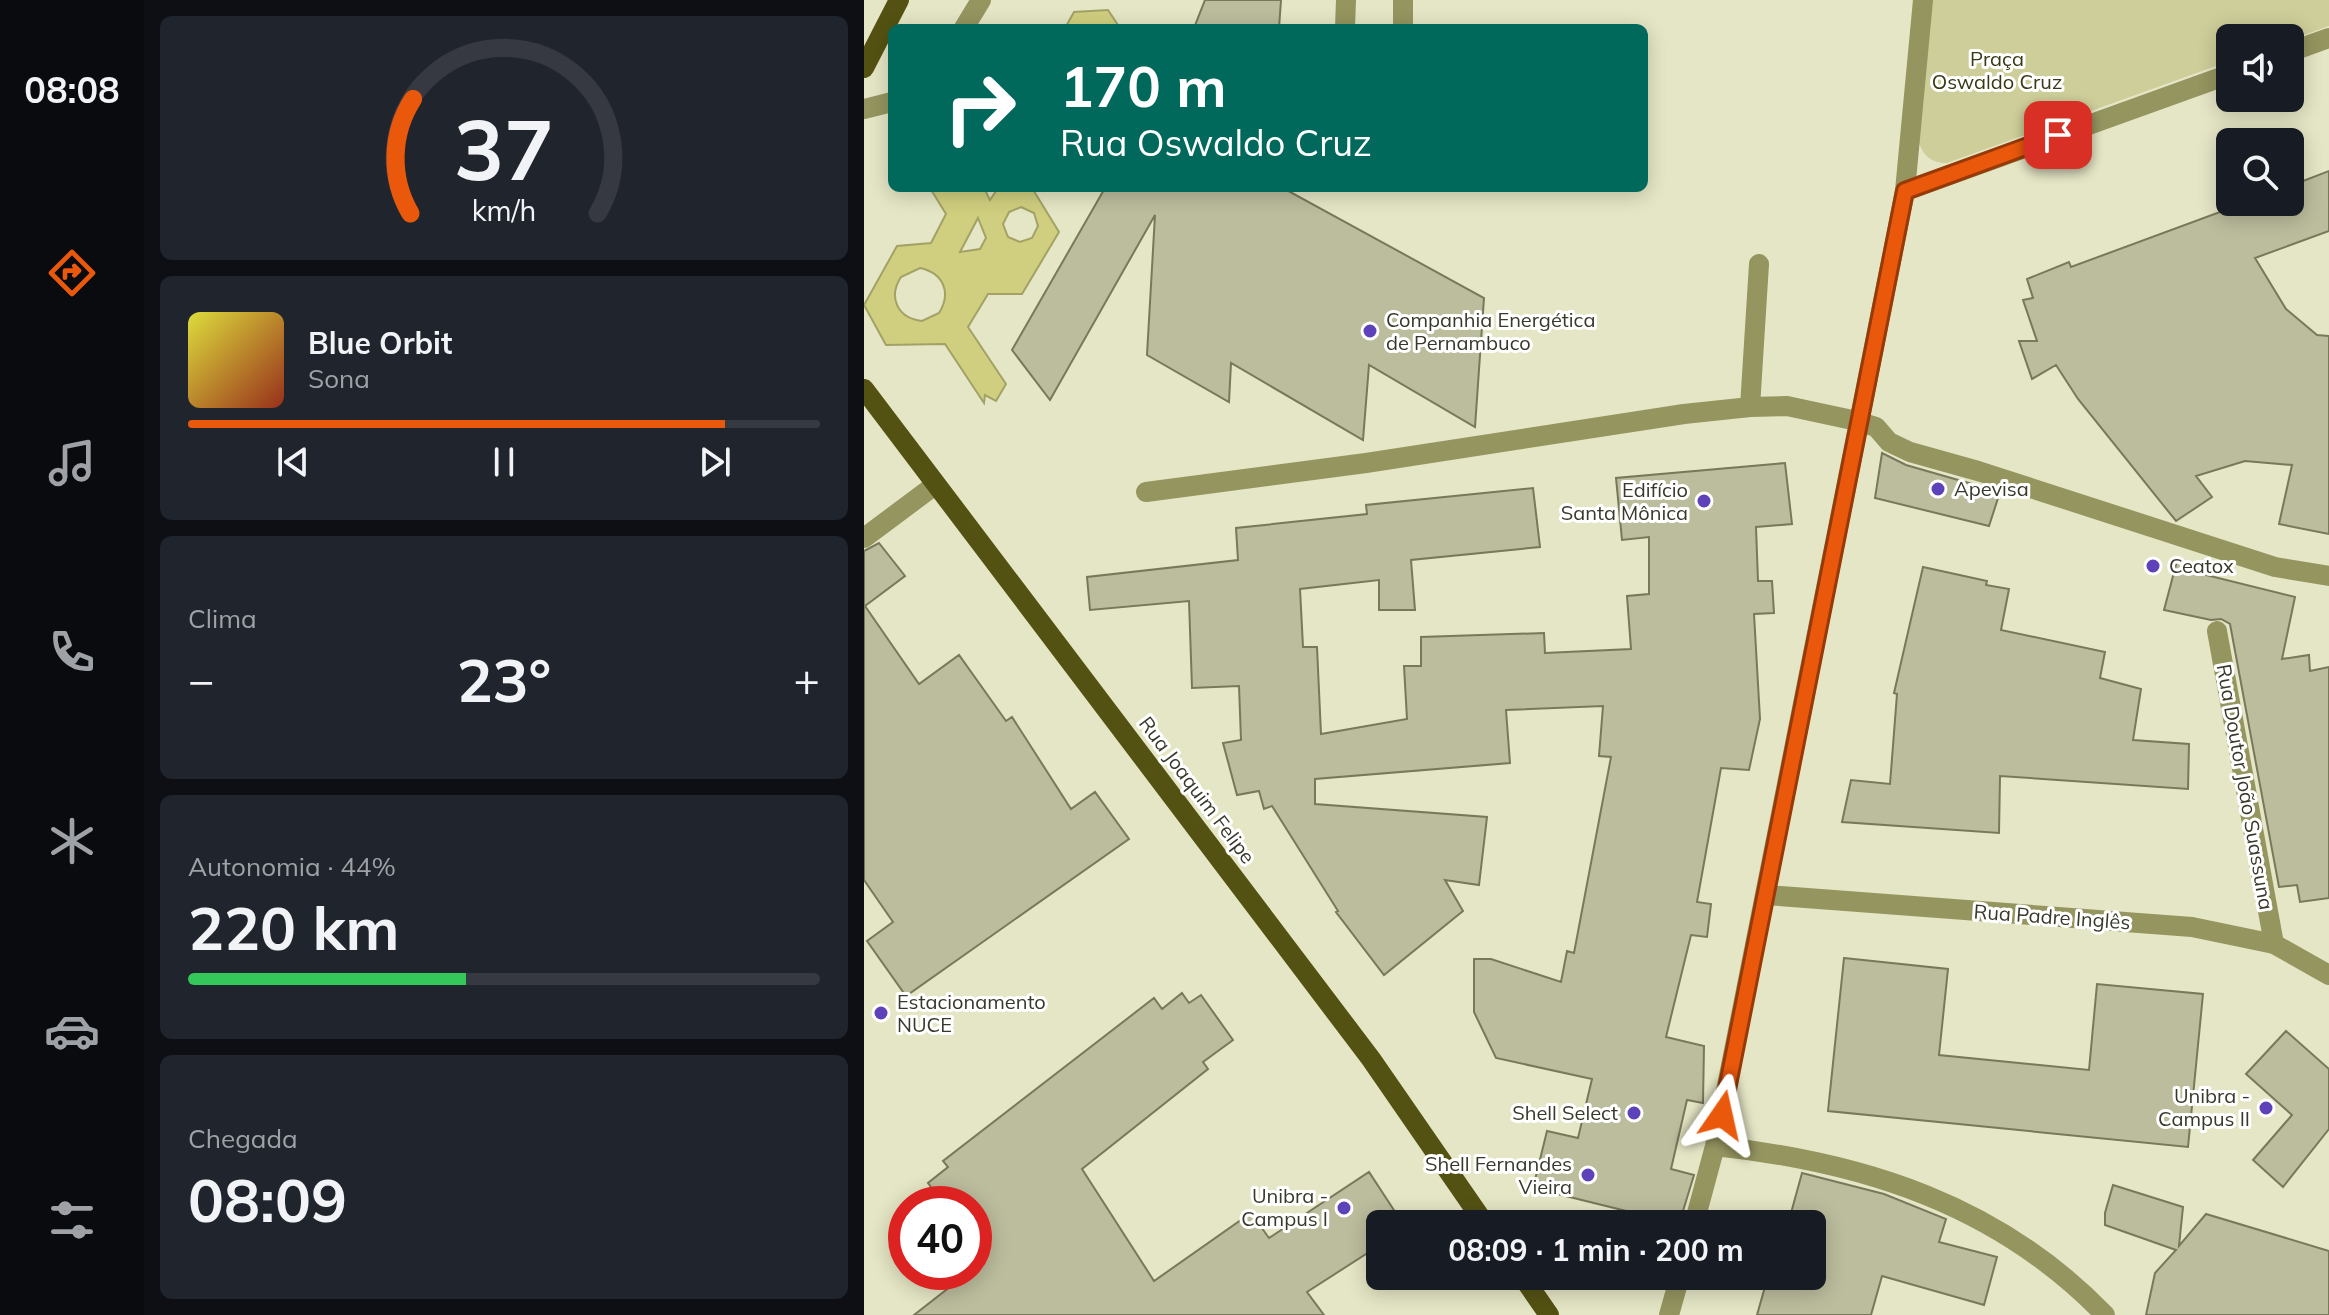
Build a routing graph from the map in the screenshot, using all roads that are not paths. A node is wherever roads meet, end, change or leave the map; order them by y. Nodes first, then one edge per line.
1 (899, 0) edge
2 (981, 0) edge
3 (1346, 0) edge
4 (1403, 0) edge
5 (1923, 0) edge
6 (966, 24) edge
7 (1345, 24) edge
8 (1403, 24) edge
9 (2329, 38) edge
10 (2304, 47) edge
11 (864, 68) edge
12 (2216, 79) edge
13 (888, 103) edge
14 (864, 109) edge
15 (1905, 191) junction
16 (1759, 264) dead end
17 (864, 389) edge
18 (1750, 407) junction
19 (1857, 421) junction
20 (935, 485) junction
21 (1146, 492) dead end
22 (864, 538) edge
23 (2329, 576) edge
24 (2217, 631) dead end
25 (1766, 895) junction
26 (2274, 944) junction
27 (2329, 975) edge
28 (1715, 1146) junction
29 (1475, 1210) edge
30 (1698, 1210) edge
31 (1532, 1290) edge
32 (1676, 1290) edge
33 (1549, 1315) edge
34 (1669, 1315) edge
35 (2105, 1315) edge

1 - 11 main road
2 - 6 street
3 - 7 street
4 - 8 street
5 - 15 street
9 - 10 street
12 - 15 street
13 - 14 street
15 - 19 street
16 - 18 street
17 - 20 main road, Rua Joaquim Felipe
18 - 19 street
18 - 21 street
19 - 23 street
19 - 25 street
20 - 22 street
20 - 29 main road, Rua Joaquim Felipe
24 - 26 street, Rua Doutor João Suassuna
25 - 26 street, Rua Padre Inglês
25 - 28 street
26 - 27 street, Rua Padre Inglês
28 - 30 street
28 - 35 street
31 - 33 main road
32 - 34 street

